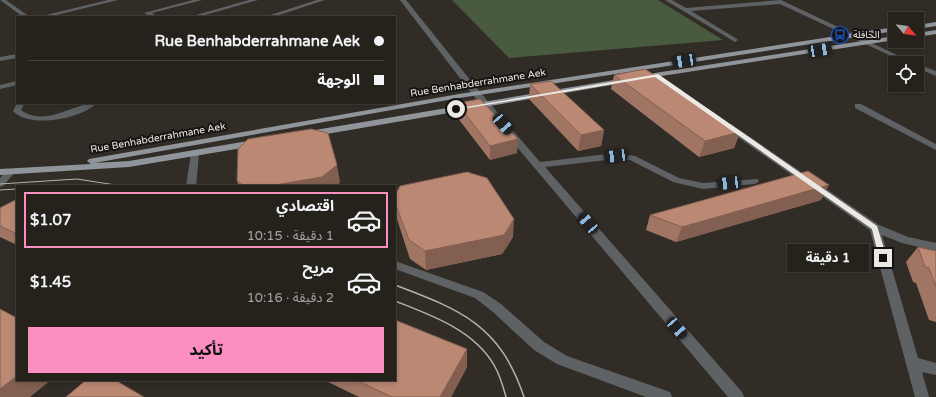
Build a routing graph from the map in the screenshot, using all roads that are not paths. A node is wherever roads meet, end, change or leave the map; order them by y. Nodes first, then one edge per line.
1 (2, 0) edge
2 (114, 0) edge
3 (199, 0) edge
4 (255, 0) edge
5 (322, 0) edge
6 (403, 0) edge
7 (668, 0) edge
8 (779, 1) edge
9 (686, 10) junction
10 (26, 16) edge
11 (45, 16) edge
12 (153, 16) edge
13 (198, 16) edge
14 (270, 16) edge
15 (936, 24) edge
16 (924, 26) edge
17 (888, 31) edge
18 (936, 32) edge
19 (924, 34) edge
20 (851, 36) junction
21 (888, 39) edge
22 (735, 40) dead end
23 (865, 43) junction
24 (16, 56) edge
25 (895, 56) edge
26 (0, 59) edge
27 (924, 69) edge
28 (936, 74) edge
29 (656, 75) junction
30 (16, 83) edge
31 (0, 87) edge
32 (476, 94) junction
33 (688, 98) edge
34 (20, 104) edge
35 (91, 104) edge
36 (485, 104) junction
37 (858, 106) dead end
38 (720, 120) edge
39 (302, 135) edge
40 (264, 142) edge
41 (936, 147) edge
42 (195, 154) junction
43 (538, 165) junction
44 (41, 169) junction
45 (5, 172) edge
46 (754, 181) dead end
47 (0, 184) edge
48 (192, 185) edge
49 (875, 228) junction
50 (936, 247) edge
51 (396, 265) edge
52 (913, 363) junction
53 (936, 369) edge
54 (665, 397) edge
55 (737, 397) edge
56 (922, 397) edge

1 - 10 street
2 - 11 street
3 - 12 street
4 - 13 street
5 - 14 street
6 - 32 street
7 - 9 street
8 - 9 street
8 - 20 street
9 - 22 street
15 - 16 main road
17 - 20 main road, Rue Benhabderrahmane Aek
18 - 19 main road
20 - 23 street
20 - 32 main road, Rue Benhabderrahmane Aek
21 - 23 main road, Rue Benhabderrahmane Aek
23 - 25 street
23 - 29 main road, Rue Benhabderrahmane Aek
24 - 26 street
27 - 28 street
29 - 33 street
29 - 36 main road, Rue Benhabderrahmane Aek
30 - 31 street
32 - 36 street
32 - 44 main road, Rue Benhabderrahmane Aek
34 - 35 street
36 - 39 main road, Rue Benhabderrahmane Aek
36 - 43 street
37 - 41 street
38 - 49 street
40 - 42 main road, Rue Benhabderrahmane Aek
42 - 44 main road, Rue Benhabderrahmane Aek
42 - 48 street
43 - 46 street
43 - 55 street
44 - 45 main road, Rue Benhabderrahmane Aek
45 - 47 street
49 - 50 street
49 - 52 street
51 - 54 street
52 - 53 street
52 - 56 street

